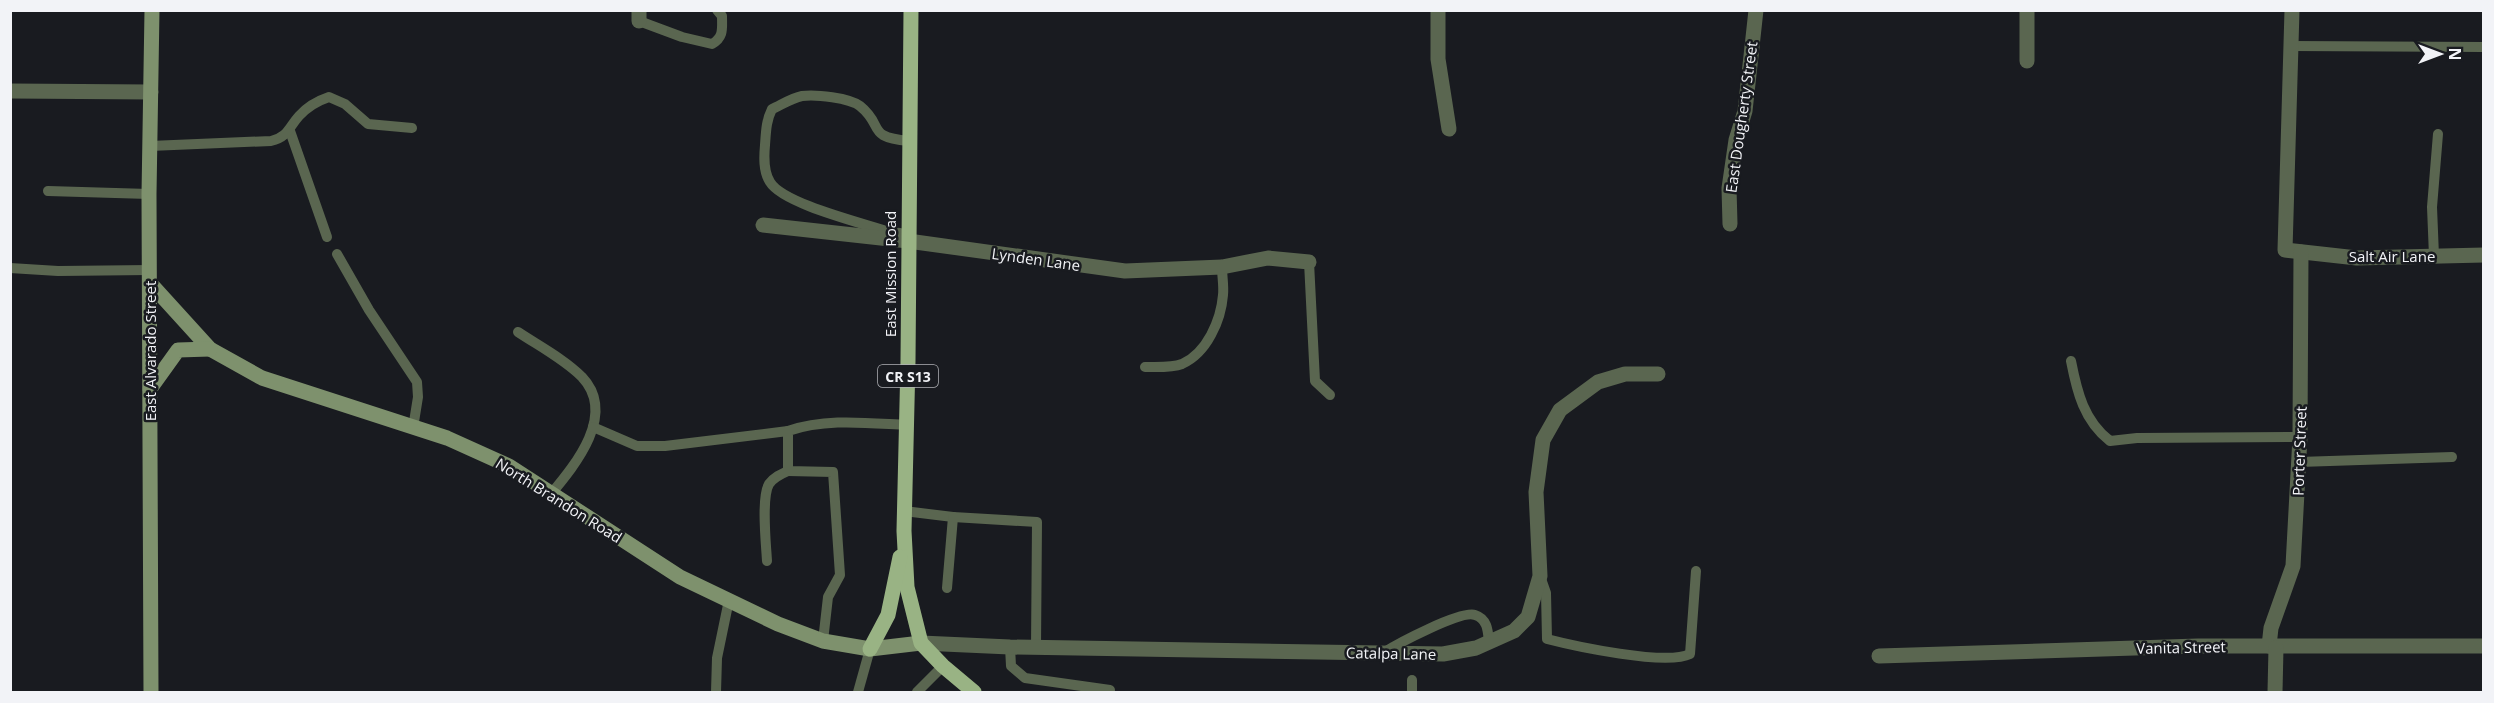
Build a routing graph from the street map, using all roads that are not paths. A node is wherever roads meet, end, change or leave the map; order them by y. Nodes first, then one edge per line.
1 (152, 10) edge
2 (717, 10) edge
3 (911, 10) edge
4 (1438, 10) edge
5 (1756, 10) edge
6 (2027, 10) edge
7 (2292, 10) edge
8 (639, 16) edge
9 (2291, 46) junction
10 (2484, 47) edge
11 (2026, 61) dead end
12 (10, 91) edge
13 (151, 92) junction
14 (412, 128) dead end
15 (1449, 129) dead end
16 (290, 131) junction
17 (2438, 134) dead end
18 (909, 141) junction
19 (150, 146) junction
20 (48, 191) dead end
21 (149, 195) junction
22 (1730, 224) dead end
23 (763, 225) dead end
24 (327, 237) dead end
25 (908, 237) junction
26 (2293, 251) junction
27 (337, 254) dead end
28 (2484, 255) edge
29 (2434, 256) junction
30 (1309, 262) joint
31 (1222, 267) junction
32 (10, 268) edge
33 (150, 277) junction
34 (518, 332) dead end
35 (210, 349) junction
36 (2071, 361) dead end
37 (1145, 367) dead end
38 (1658, 374) dead end
39 (150, 389) junction
40 (1330, 395) dead end
41 (907, 426) junction
42 (593, 427) junction
43 (413, 428) junction
44 (788, 431) junction
45 (2300, 437) junction
46 (2452, 458) dead end
47 (2299, 462) junction
48 (788, 471) junction
49 (551, 494) junction
50 (904, 511) junction
51 (953, 516) junction
52 (904, 531) junction
53 (767, 561) dead end
54 (1696, 571) dead end
55 (1540, 576) junction
56 (947, 588) dead end
57 (729, 600) junction
58 (823, 641) junction
59 (921, 643) junction
60 (1489, 643) junction
61 (2484, 646) edge
62 (1010, 647) junction
63 (1036, 647) junction
64 (2272, 647) junction
65 (870, 649) junction
66 (1383, 653) junction
67 (1879, 656) dead end
68 (943, 666) junction
69 (1412, 680) dead end
70 (1110, 690) dead end
71 (151, 693) edge
72 (716, 693) edge
73 (858, 693) edge
74 (917, 693) edge
75 (974, 693) edge
76 (1412, 693) edge
77 (2275, 693) edge

1 - 13 street, East Alvarado Street
2 - 8 lane
3 - 18 main road, East Mission Road / CR S13
4 - 15 street
5 - 22 street, East Dougherty Street
6 - 11 street
7 - 9 street, Porter Street
9 - 10 lane
9 - 26 street, Porter Street
12 - 13 street
13 - 19 street, East Alvarado Street
14 - 16 lane
16 - 19 lane
16 - 24 lane
17 - 29 lane
18 - 25 main road, East Mission Road / CR S13
18 - 25 lane
19 - 21 street, East Alvarado Street
20 - 21 lane
21 - 33 street, East Alvarado Street
23 - 25 street, Lynden Lane
25 - 31 street, Lynden Lane
25 - 41 main road, East Mission Road / CR S13
26 - 29 street, Salt Air Lane
26 - 45 street, Porter Street
27 - 43 lane
28 - 29 street, Salt Air Lane
30 - 31 street, Lynden Lane
30 - 40 lane
31 - 37 lane
32 - 33 lane
33 - 35 street, North Brandon Road
33 - 39 street, East Alvarado Street
34 - 42 lane
35 - 39 street
35 - 43 street, North Brandon Road
36 - 45 lane
38 - 55 street, Catalpa Lane
39 - 71 street, East Alvarado Street
41 - 44 lane
41 - 50 main road, East Mission Road / CR S13
42 - 44 lane
42 - 49 lane
43 - 49 street, North Brandon Road
44 - 48 lane
45 - 47 street, Porter Street
46 - 47 lane
47 - 64 street, Porter Street
48 - 53 lane
48 - 58 lane
49 - 57 street, North Brandon Road
50 - 51 lane
50 - 52 main road, East Mission Road / CR S13
51 - 56 lane
51 - 63 lane
52 - 59 main road, East Mission Road / CR S13
52 - 65 main road
54 - 55 lane
55 - 60 street, Catalpa Lane
57 - 58 street, North Brandon Road
57 - 72 lane
58 - 65 street, North Brandon Road
59 - 62 street, Catalpa Lane
59 - 65 street, North Brandon Road
59 - 68 main road
60 - 66 street, Catalpa Lane
60 - 66 lane
61 - 64 street, Vanita Street
62 - 63 street, Catalpa Lane
62 - 70 lane
63 - 66 street, Catalpa Lane
64 - 67 street, Vanita Street
64 - 77 street, Porter Street
65 - 73 lane
68 - 74 lane
68 - 75 main road
69 - 76 lane

